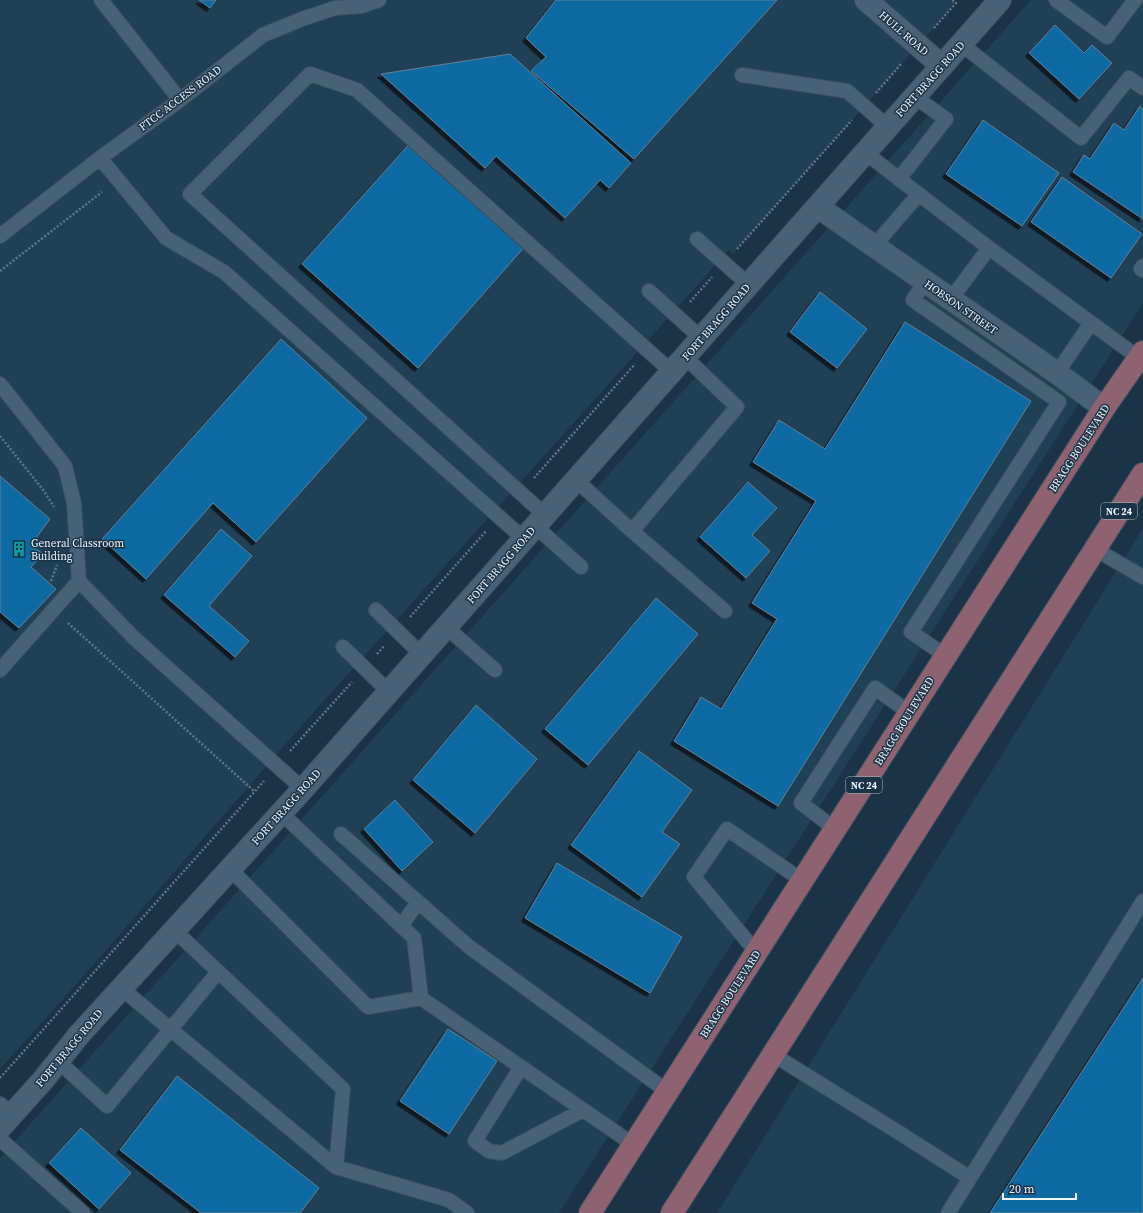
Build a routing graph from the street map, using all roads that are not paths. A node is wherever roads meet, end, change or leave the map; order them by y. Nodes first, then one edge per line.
1 (101, 0) edge
2 (380, 0) edge
3 (866, 0) edge
4 (1000, 0) edge
5 (1056, 0) edge
6 (1135, 0) edge
7 (961, 44) junction
8 (942, 66) junction
9 (742, 75) dead end
10 (1143, 88) edge
11 (915, 97) junction
12 (180, 100) junction
13 (888, 127) junction
14 (866, 153) junction
15 (100, 158) junction
16 (899, 179) junction
17 (919, 194) junction
18 (818, 207) junction
19 (0, 236) edge
20 (697, 239) dead end
21 (874, 246) junction
22 (989, 248) junction
23 (1143, 266) edge
24 (1143, 270) edge
25 (925, 282) junction
26 (749, 285) junction
27 (649, 291) dead end
28 (951, 299) junction
29 (1091, 323) junction
30 (701, 338) junction
31 (1142, 357) edge
32 (678, 365) junction
33 (1057, 373) junction
34 (0, 384) edge
35 (1104, 408) junction
36 (1143, 474) edge
37 (576, 480) junction
38 (535, 527) junction
39 (632, 531) junction
40 (1095, 549) junction
41 (580, 567) dead end
42 (1143, 577) edge
43 (79, 582) junction
44 (376, 610) dead end
45 (725, 610) dead end
46 (446, 628) junction
47 (343, 647) dead end
48 (422, 655) junction
49 (946, 656) junction
50 (0, 670) edge
51 (495, 670) dead end
52 (389, 692) junction
53 (910, 712) junction
54 (303, 789) junction
55 (281, 813) junction
56 (835, 829) junction
57 (341, 834) dead end
58 (230, 870) junction
59 (803, 881) junction
60 (1143, 901) edge
61 (418, 902) junction
62 (401, 926) junction
63 (174, 930) junction
64 (757, 953) junction
65 (218, 972) junction
66 (121, 988) junction
67 (421, 998) junction
68 (170, 1029) junction
69 (772, 1054) junction
70 (58, 1061) junction
71 (522, 1067) junction
72 (668, 1092) junction
73 (583, 1110) junction
74 (4, 1116) edge
75 (0, 1139) edge
76 (634, 1145) junction
77 (336, 1168) junction
78 (970, 1178) junction
79 (83, 1213) edge
80 (467, 1213) edge
81 (590, 1213) edge
82 (672, 1213) edge
83 (948, 1213) edge

1 - 12 lane
2 - 12 lane, FTCC ACCESS ROAD
3 - 8 main road, HULL ROAD
4 - 7 main road, FORT BRAGG ROAD
5 - 6 lane
7 - 8 main road, FORT BRAGG ROAD
7 - 10 lane
8 - 11 main road, FORT BRAGG ROAD
9 - 13 lane
11 - 13 main road, FORT BRAGG ROAD
11 - 16 lane
12 - 15 lane, FTCC ACCESS ROAD
13 - 14 main road, FORT BRAGG ROAD
14 - 16 lane
14 - 18 main road, FORT BRAGG ROAD
15 - 19 lane, FTCC ACCESS ROAD
15 - 38 lane
16 - 17 lane
17 - 21 lane
17 - 22 lane
18 - 21 main road, HOBSON STREET
18 - 26 main road, FORT BRAGG ROAD
20 - 26 lane
21 - 25 main road, HOBSON STREET
22 - 28 lane
22 - 29 lane
23 - 24 lane
25 - 28 main road, HOBSON STREET
25 - 49 lane
26 - 30 main road, FORT BRAGG ROAD
27 - 30 lane
28 - 33 main road, HOBSON STREET
29 - 31 lane
29 - 33 lane
30 - 32 main road, FORT BRAGG ROAD
31 - 35 main road, BRAGG BOULEVARD / NC 24
32 - 37 main road, FORT BRAGG ROAD
32 - 38 lane
32 - 39 lane
33 - 35 main road, HOBSON STREET
34 - 43 lane
35 - 49 main road, BRAGG BOULEVARD / NC 24
36 - 40 main road, NC 24
37 - 38 main road, FORT BRAGG ROAD
37 - 39 lane
38 - 41 lane
38 - 46 main road, FORT BRAGG ROAD
39 - 45 lane
40 - 42 lane
40 - 69 main road, NC 24
43 - 50 lane
43 - 54 lane
44 - 48 lane
46 - 48 main road, FORT BRAGG ROAD
46 - 51 lane
47 - 52 lane
48 - 52 main road, FORT BRAGG ROAD
49 - 53 main road, BRAGG BOULEVARD / NC 24
52 - 54 main road, FORT BRAGG ROAD
53 - 56 main road, BRAGG BOULEVARD / NC 24
53 - 56 lane
54 - 55 main road, FORT BRAGG ROAD
55 - 58 main road, FORT BRAGG ROAD
55 - 62 lane
56 - 59 main road, BRAGG BOULEVARD / NC 24
57 - 61 lane
58 - 63 main road, FORT BRAGG ROAD
58 - 67 lane
59 - 64 main road, BRAGG BOULEVARD / NC 24
59 - 64 lane
60 - 78 lane
61 - 62 lane
61 - 72 lane
62 - 67 lane
63 - 65 lane
63 - 66 main road, FORT BRAGG ROAD
64 - 72 main road, BRAGG BOULEVARD / NC 24
65 - 68 lane
65 - 77 lane
66 - 68 lane
66 - 70 main road, FORT BRAGG ROAD
67 - 71 lane
68 - 70 lane
68 - 77 lane
69 - 78 lane
69 - 82 main road, NC 24
70 - 74 main road, FORT BRAGG ROAD
71 - 73 lane
71 - 73 lane
72 - 76 main road, BRAGG BOULEVARD / NC 24
73 - 76 lane
75 - 79 lane
76 - 81 main road, BRAGG BOULEVARD / NC 24
77 - 80 lane
78 - 83 lane

